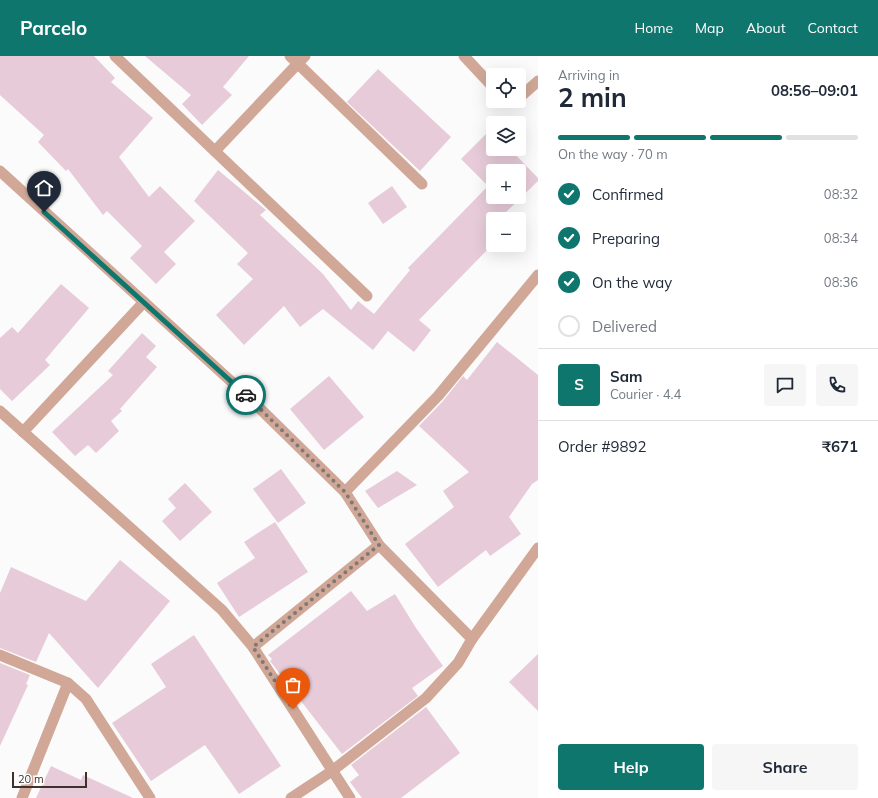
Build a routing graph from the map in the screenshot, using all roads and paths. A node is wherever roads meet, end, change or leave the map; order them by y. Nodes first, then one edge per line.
1 (115, 56) edge
2 (464, 56) edge
3 (297, 59) edge
4 (486, 80) edge
5 (538, 81) edge
6 (526, 92) edge
7 (215, 151) junction
8 (0, 171) edge
9 (422, 184) dead end
10 (538, 275) edge
11 (367, 296) dead end
12 (144, 302) junction
13 (0, 411) edge
14 (23, 432) junction
15 (345, 492) junction
16 (379, 545) junction
17 (538, 548) edge
18 (472, 640) junction
19 (253, 647) junction
20 (0, 655) edge
21 (68, 683) junction
22 (332, 771) junction
23 (22, 798) edge
24 (150, 798) edge
25 (291, 798) edge
26 (350, 798) edge

1 - 7 street
2 - 4 street
3 - 7 street
3 - 9 street
5 - 6 street
7 - 11 street
8 - 12 street
10 - 15 street
12 - 14 street
12 - 15 street
13 - 14 street
14 - 19 street
15 - 16 street
16 - 18 street
16 - 19 street
17 - 18 street
18 - 22 street
19 - 22 street
20 - 21 street
21 - 23 street
21 - 24 street
22 - 25 street
22 - 26 street

